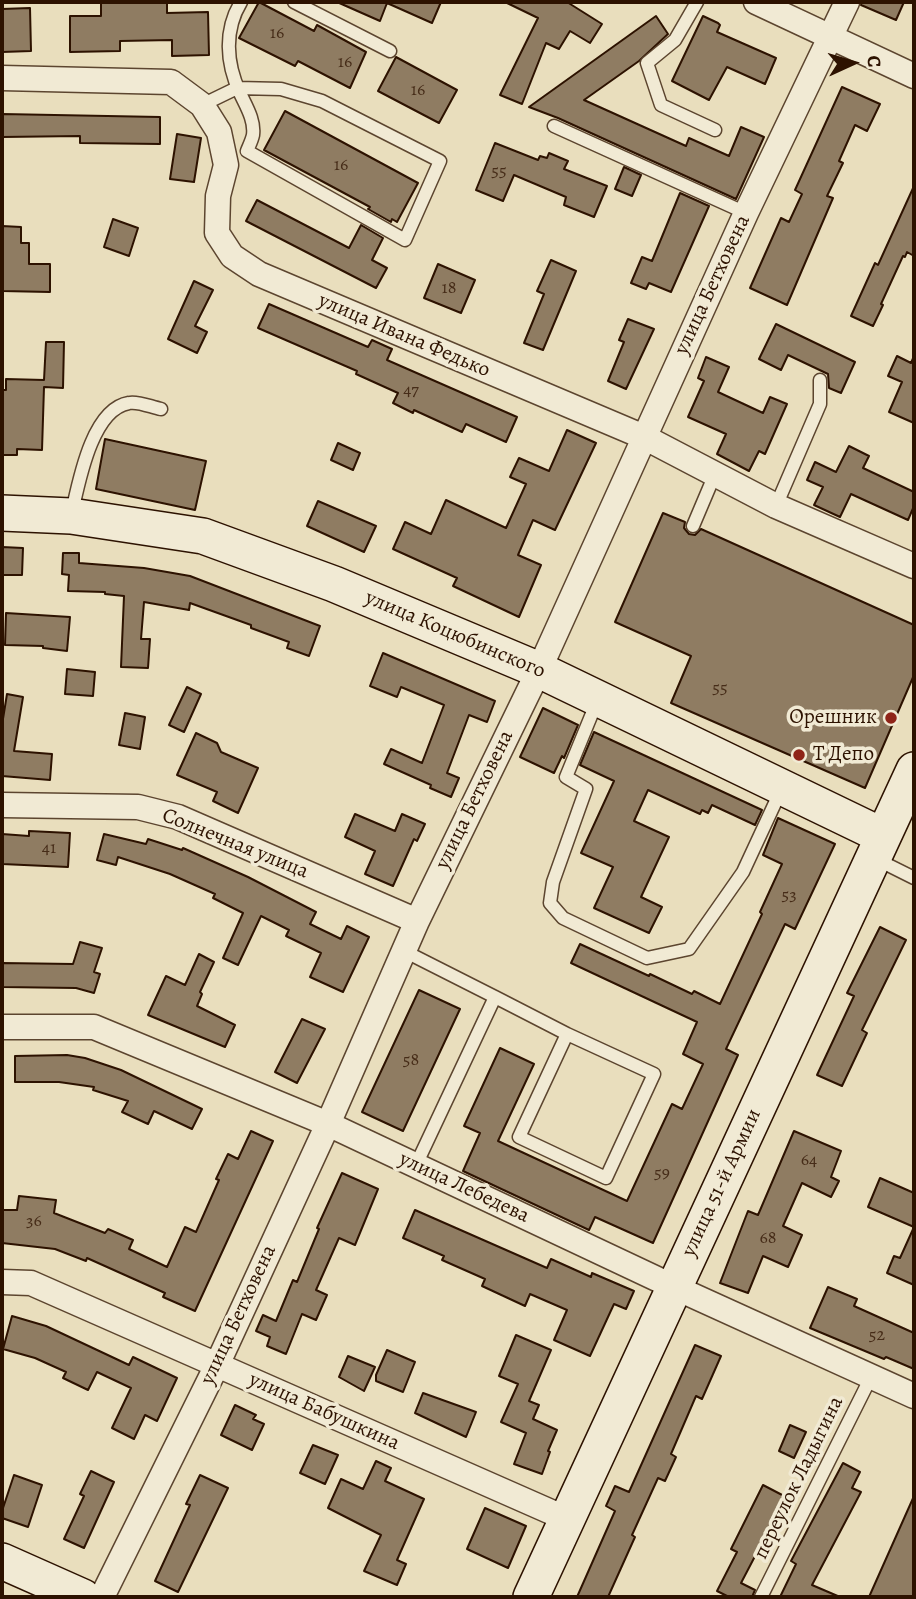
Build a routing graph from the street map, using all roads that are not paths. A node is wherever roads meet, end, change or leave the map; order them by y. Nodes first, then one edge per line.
1 (241, 2) edge
2 (294, 2) edge
3 (697, 2) edge
4 (756, 2) edge
5 (847, 2) edge
6 (830, 38) junction
7 (390, 51) dead end
8 (914, 76) edge
9 (2, 78) edge
10 (237, 88) junction
11 (202, 105) junction
12 (554, 126) dead end
13 (715, 130) dead end
14 (746, 213) junction
15 (820, 380) dead end
16 (161, 409) dead end
17 (644, 437) junction
18 (715, 474) junction
19 (776, 506) junction
20 (2, 513) edge
21 (71, 516) junction
22 (693, 526) dead end
23 (914, 566) edge
24 (538, 670) junction
25 (598, 699) junction
26 (914, 770) edge
27 (782, 788) junction
28 (2, 805) edge
29 (878, 847) junction
30 (914, 878) edge
31 (417, 921) junction
32 (404, 951) junction
33 (495, 997) junction
34 (2, 1027) edge
35 (567, 1034) junction
36 (328, 1124) junction
37 (416, 1165) junction
38 (2, 1282) edge
39 (674, 1287) junction
40 (217, 1365) junction
41 (871, 1377) junction
42 (914, 1396) edge
43 (567, 1519) junction
44 (2, 1561) edge
45 (83, 1597) edge
46 (102, 1597) edge
47 (531, 1597) edge
48 (761, 1597) edge

1 - 10 lane
2 - 7 lane
3 - 13 lane
4 - 6 street
5 - 6 street, улица Бетховена
6 - 8 street
6 - 14 street, улица Бетховена
9 - 11 street, улица Ивана Федько
10 - 10 lane
10 - 11 lane
11 - 17 street, улица Ивана Федько
12 - 14 lane
14 - 17 street, улица Бетховена
15 - 19 lane
16 - 21 lane
17 - 18 street, улица Ивана Федько
17 - 24 street, улица Бетховена
18 - 19 street, улица Ивана Федько
18 - 22 lane
19 - 23 street, улица Ивана Федько
20 - 21 main road, улица Коцюбинского
21 - 24 main road, улица Коцюбинского
24 - 25 main road, улица Коцюбинского
24 - 31 street, улица Бетховена
25 - 27 main road, улица Коцюбинского
25 - 27 lane
26 - 29 main road, улица 51-й Армии
27 - 29 main road, улица Коцюбинского
28 - 31 street, Солнечная улица
29 - 30 lane
29 - 39 main road, улица 51-й Армии
31 - 32 street, улица Бетховена
32 - 33 lane
32 - 36 street, улица Бетховена
33 - 35 lane
33 - 37 lane
34 - 36 street, улица Лебедева
35 - 35 lane
36 - 37 street, улица Лебедева
36 - 40 street, улица Бетховена
37 - 39 street, улица Лебедева
38 - 40 street, улица Бабушкина
39 - 41 street, улица Лебедева
39 - 43 main road, улица 51-й Армии
40 - 43 street, улица Бабушкина
40 - 46 street, улица Бетховена
41 - 42 street, улица Лебедева
41 - 48 lane, переулок Ладыгина
43 - 47 main road, улица 51-й Армии
44 - 45 main road

